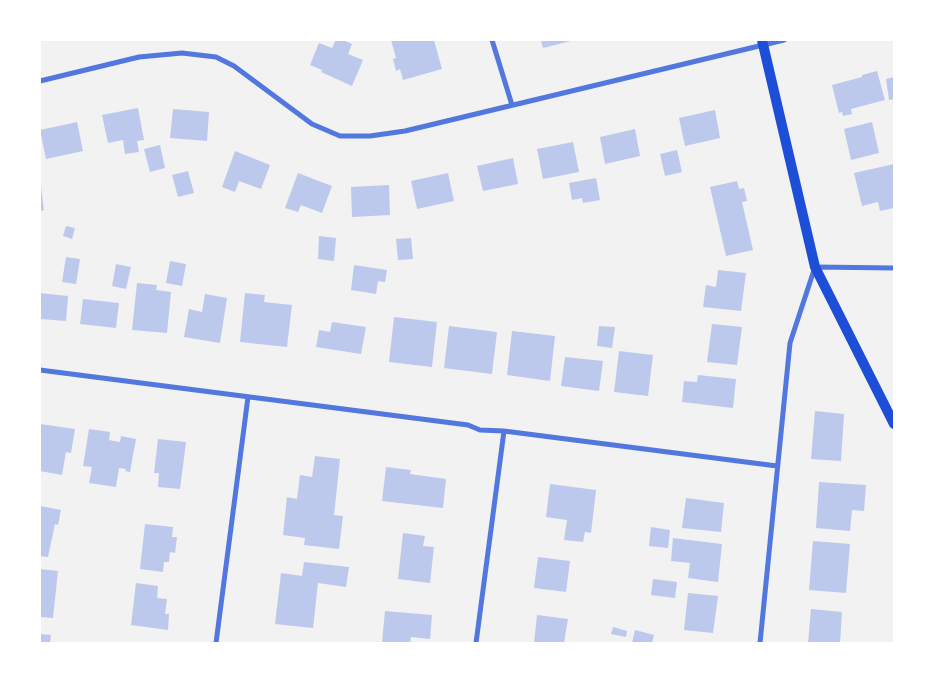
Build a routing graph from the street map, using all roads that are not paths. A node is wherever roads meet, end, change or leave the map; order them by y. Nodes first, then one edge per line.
1 (492, 40) edge
2 (784, 40) edge
3 (763, 43) edge
4 (40, 81) edge
5 (512, 106) junction
6 (815, 268) junction
7 (894, 268) edge
8 (40, 370) edge
9 (248, 397) junction
10 (894, 424) edge
11 (504, 431) junction
12 (777, 466) junction
13 (216, 643) edge
14 (476, 643) edge
15 (760, 643) edge

1 - 5 street
2 - 3 street
3 - 5 street
3 - 6 main road
4 - 5 street
6 - 7 street
6 - 10 main road
6 - 12 street
8 - 9 street
9 - 11 street
9 - 13 street
11 - 12 street
11 - 14 street
12 - 15 street

